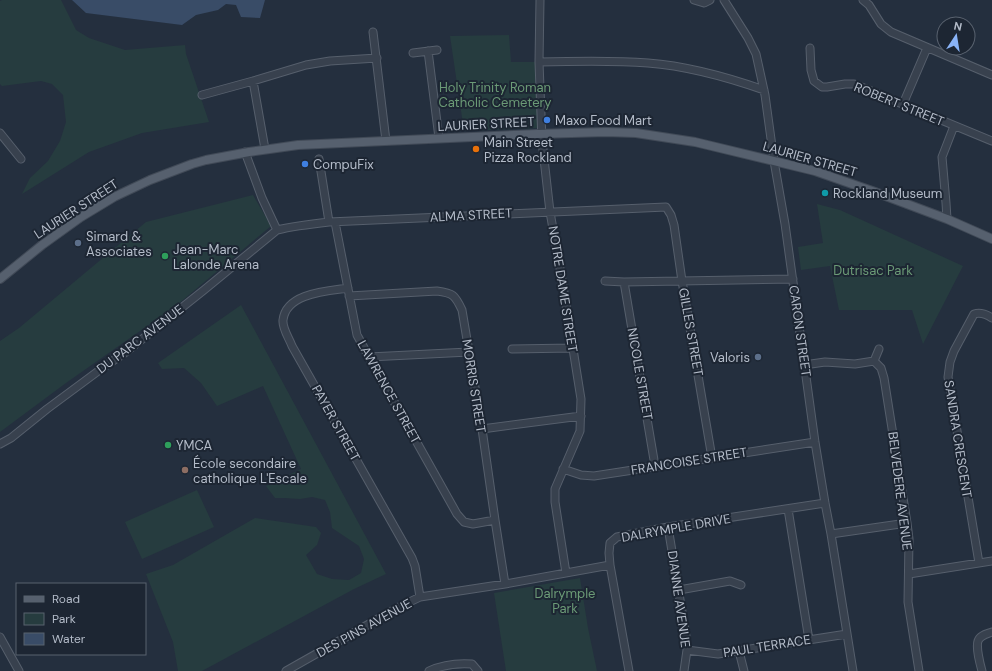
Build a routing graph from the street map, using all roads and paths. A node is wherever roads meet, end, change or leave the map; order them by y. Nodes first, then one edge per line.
1 (540, 0) edge
2 (694, 0) edge
3 (710, 0) edge
4 (724, 0) edge
5 (862, 0) edge
6 (374, 32) dead end
7 (810, 48) dead end
8 (927, 48) junction
9 (437, 50) dead end
10 (428, 51) junction
11 (413, 53) dead end
12 (377, 58) junction
13 (539, 62) junction
14 (992, 75) edge
15 (253, 81) junction
16 (764, 90) junction
17 (202, 95) dead end
18 (903, 104) junction
19 (954, 126) junction
20 (0, 133) edge
21 (542, 134) junction
22 (439, 138) junction
23 (386, 141) junction
24 (992, 141) edge
25 (265, 149) junction
26 (245, 152) junction
27 (319, 159) dead end
28 (21, 160) dead end
29 (774, 161) junction
30 (666, 207) joint
31 (550, 212) junction
32 (947, 219) junction
33 (332, 222) junction
34 (277, 230) junction
35 (992, 239) edge
36 (0, 279) edge
37 (793, 279) junction
38 (605, 281) dead end
39 (682, 281) junction
40 (624, 282) junction
41 (348, 292) junction
42 (992, 318) edge
43 (572, 348) junction
44 (512, 349) dead end
45 (879, 349) dead end
46 (469, 352) junction
47 (369, 357) junction
48 (874, 361) junction
49 (804, 365) junction
50 (581, 416) junction
51 (482, 429) junction
52 (815, 442) junction
53 (0, 444) edge
54 (712, 458) junction
55 (655, 466) junction
56 (564, 469) junction
57 (825, 504) junction
58 (788, 509) junction
59 (495, 520) junction
60 (907, 523) junction
61 (668, 527) junction
62 (831, 534) junction
63 (992, 561) edge
64 (979, 563) junction
65 (610, 565) junction
66 (566, 573) junction
67 (909, 574) junction
68 (505, 584) junction
69 (741, 585) dead end
70 (679, 590) junction
71 (420, 597) junction
72 (992, 632) edge
73 (847, 634) junction
74 (0, 637) edge
75 (809, 640) junction
76 (687, 650) junction
77 (739, 651) junction
78 (19, 671) edge
79 (286, 671) edge
80 (429, 671) edge
81 (478, 671) edge
82 (629, 671) edge
83 (684, 671) edge
84 (744, 671) edge
85 (853, 671) edge
86 (919, 671) edge
87 (982, 671) edge

1 - 13 street, NOTRE DAME STREET
2 - 3 street
4 - 16 street, CARON STREET
5 - 8 street
6 - 12 street
7 - 18 street, ROBERT STREET
8 - 14 street
8 - 18 street
9 - 10 street
10 - 11 street
10 - 22 street
12 - 15 street
12 - 23 street
13 - 16 street
13 - 21 street, NOTRE DAME STREET
15 - 17 street
15 - 25 street
16 - 29 street, CARON STREET
18 - 19 street, ROBERT STREET
19 - 24 street, ROBERT STREET
19 - 32 street
20 - 28 street
21 - 22 main road, LAURIER STREET
21 - 29 main road, LAURIER STREET
21 - 31 street, NOTRE DAME STREET
22 - 23 main road, LAURIER STREET
23 - 25 main road, LAURIER STREET
25 - 26 main road, LAURIER STREET
26 - 34 street
26 - 36 main road, LAURIER STREET
27 - 33 street, LAWRENCE STREET
29 - 32 main road, LAURIER STREET
29 - 37 street, CARON STREET
30 - 31 street, ALMA STREET
30 - 39 street, GILLES STREET
31 - 33 street, ALMA STREET
31 - 43 street, NOTRE DAME STREET
32 - 35 main road, LAURIER STREET
33 - 34 street, ALMA STREET
33 - 41 street, LAWRENCE STREET
34 - 53 street, DU PARC AVENUE
37 - 39 street
37 - 49 street, CARON STREET
38 - 40 street
39 - 40 street
39 - 54 street, GILLES STREET
40 - 55 street, NICOLE STREET
41 - 46 street, MORRIS STREET
41 - 47 street, LAWRENCE STREET
41 - 71 street, PAYER STREET
42 - 64 street, SANDRA CRESCENT
43 - 44 street
43 - 50 street, NOTRE DAME STREET
45 - 48 street
46 - 47 street
46 - 51 street, MORRIS STREET
47 - 59 street, LAWRENCE STREET
48 - 49 street
48 - 60 street, BELVEDERE AVENUE
49 - 52 street, CARON STREET
50 - 51 street
50 - 56 street, NOTRE DAME STREET
51 - 59 street, MORRIS STREET
52 - 54 street, FRANCOISE STREET
52 - 57 street, CARON STREET
54 - 55 street, FRANCOISE STREET
55 - 56 street, FRANCOISE STREET
56 - 66 street, NOTRE DAME STREET
57 - 58 street, DALRYMPLE DRIVE
57 - 62 street, CARON STREET
58 - 61 street, DALRYMPLE DRIVE
58 - 75 street
59 - 68 street, MORRIS STREET
60 - 62 street
60 - 67 street, BELVEDERE AVENUE
61 - 65 street, DALRYMPLE DRIVE
61 - 70 street, DIANNE AVENUE
62 - 73 street, CARON STREET
63 - 64 street
64 - 67 street
65 - 66 street, DES PINS AVENUE
65 - 82 street, DALRYMPLE DRIVE
66 - 68 street, DES PINS AVENUE
67 - 86 street, BELVEDERE AVENUE
68 - 71 street, DES PINS AVENUE
69 - 70 street
70 - 76 street, DIANNE AVENUE
71 - 79 street, DES PINS AVENUE
72 - 87 street
73 - 75 street, PAUL TERRACE
73 - 85 street, CARON STREET
74 - 78 street
75 - 77 street, PAUL TERRACE
76 - 77 street, PAUL TERRACE
76 - 83 street, DIANNE AVENUE
77 - 84 street
80 - 81 street

